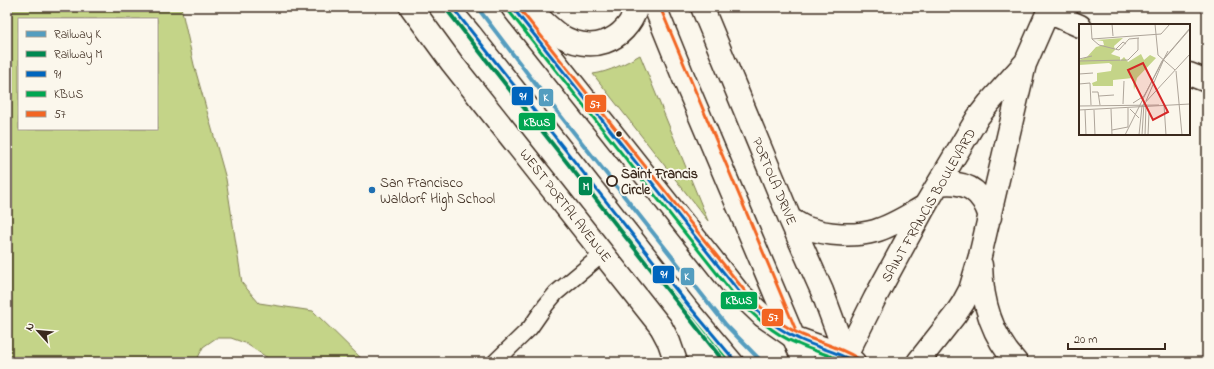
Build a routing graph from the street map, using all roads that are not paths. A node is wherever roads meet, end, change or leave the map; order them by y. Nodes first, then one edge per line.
1 (411, 7) edge
2 (452, 7) edge
3 (512, 7) edge
4 (528, 7) edge
5 (637, 7) edge
6 (655, 7) edge
7 (702, 7) edge
8 (1049, 10) edge
9 (1079, 25) edge
10 (1025, 64) junction
11 (1190, 74) edge
12 (1207, 82) edge
13 (938, 184) junction
14 (925, 206) junction
15 (990, 217) junction
16 (790, 219) junction
17 (604, 253) junction
18 (980, 256) junction
19 (793, 336) junction
20 (847, 360) edge
21 (495, 362) edge
22 (676, 362) edge
23 (736, 362) edge
24 (804, 362) edge
25 (918, 362) edge
26 (1016, 362) edge

1 - 17 main road, WEST PORTAL AVENUE
2 - 23 lane
3 - 19 main road
4 - 5 main road
6 - 19 main road
7 - 16 main road, PORTOLA DRIVE
8 - 9 main road
8 - 10 main road, SAINT FRANCIS BOULEVARD
10 - 13 main road, SAINT FRANCIS BOULEVARD
10 - 15 main road, SAINT FRANCIS BOULEVARD
11 - 12 main road
13 - 14 main road, SAINT FRANCIS BOULEVARD
13 - 15 main road
14 - 16 main road
14 - 20 main road, SAINT FRANCIS BOULEVARD
15 - 18 main road, SAINT FRANCIS BOULEVARD
16 - 20 main road, PORTOLA DRIVE
17 - 21 lane
17 - 22 main road, WEST PORTAL AVENUE
18 - 25 main road, SAINT FRANCIS BOULEVARD
18 - 26 main road
19 - 20 main road
19 - 24 main road

